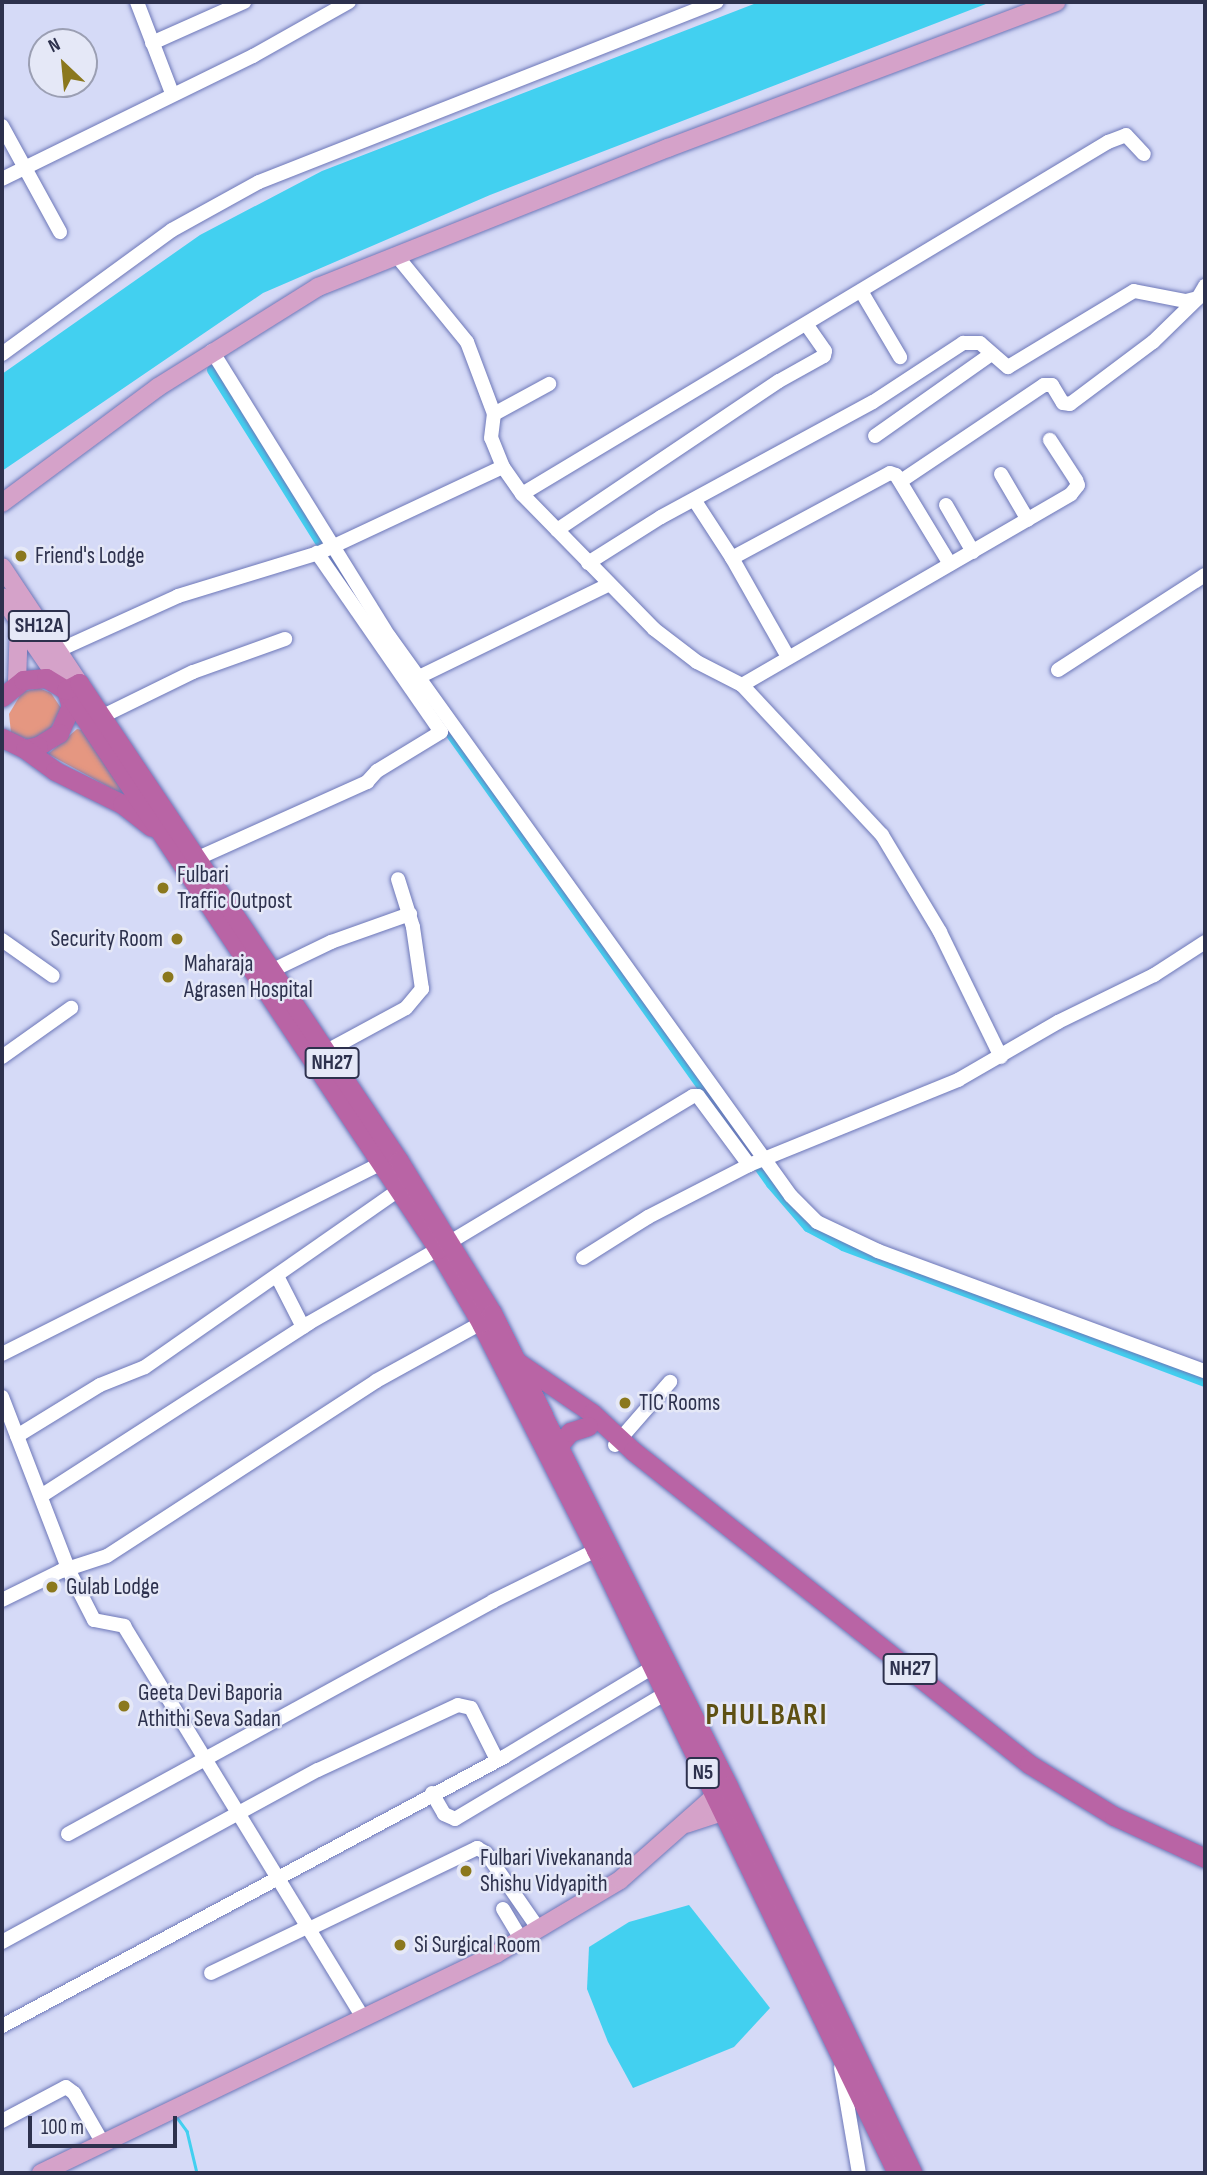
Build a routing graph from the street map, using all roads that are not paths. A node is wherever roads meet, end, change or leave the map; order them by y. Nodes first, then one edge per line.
1 (137, 2) edge
2 (244, 2) edge
3 (349, 2) edge
4 (717, 2) edge
5 (1057, 2) edge
6 (152, 43) junction
7 (172, 93) junction
8 (2, 126) edge
9 (1144, 154) dead end
10 (25, 167) junction
11 (2, 179) edge
12 (60, 232) dead end
13 (396, 255) junction
14 (861, 291) junction
15 (1201, 292) edge
16 (806, 324) junction
17 (212, 351) junction
18 (2, 354) edge
19 (990, 355) junction
20 (900, 357) dead end
21 (549, 384) dead end
22 (494, 414) junction
23 (875, 436) dead end
24 (1050, 440) dead end
25 (503, 467) junction
26 (1001, 474) dead end
27 (901, 481) junction
28 (522, 494) junction
29 (695, 500) junction
30 (2, 503) edge
31 (946, 505) dead end
32 (1028, 520) junction
33 (557, 530) junction
34 (325, 550) junction
35 (973, 552) junction
36 (732, 558) junction
37 (588, 563) junction
38 (950, 564) junction
39 (2, 567) edge
40 (1205, 575) edge
41 (608, 585) junction
42 (2, 597) edge
43 (18, 621) junction
44 (285, 639) dead end
45 (57, 651) junction
46 (788, 657) junction
47 (1059, 670) dead end
48 (419, 677) junction
49 (742, 685) junction
50 (72, 686) junction
51 (5, 693) edge
52 (101, 717) junction
53 (2, 740) edge
54 (25, 749) junction
55 (172, 847) junction
56 (196, 859) junction
57 (398, 879) dead end
58 (410, 914) junction
59 (2, 940) edge
60 (1205, 942) edge
61 (271, 971) junction
62 (53, 976) dead end
63 (71, 1008) dead end
64 (325, 1052) junction
65 (2, 1057) edge
66 (1001, 1057) junction
67 (756, 1162) junction
68 (381, 1163) junction
69 (400, 1191) junction
70 (444, 1246) junction
71 (583, 1258) dead end
72 (278, 1278) junction
73 (481, 1323) junction
74 (303, 1327) junction
75 (2, 1354) edge
76 (512, 1368) junction
77 (1205, 1371) edge
78 (670, 1381) dead end
79 (530, 1385) junction
80 (2, 1398) edge
81 (588, 1426) junction
82 (18, 1436) junction
83 (560, 1444) junction
84 (623, 1444) junction
85 (41, 1496) junction
86 (596, 1550) junction
87 (69, 1571) junction
88 (2, 1600) edge
89 (653, 1667) junction
90 (666, 1693) junction
91 (202, 1758) junction
92 (498, 1760) junction
93 (720, 1790) junction
94 (432, 1793) junction
95 (731, 1810) junction
96 (236, 1814) junction
97 (686, 1824) junction
98 (68, 1834) dead end
99 (1205, 1858) edge
100 (276, 1877) junction
101 (503, 1909) dead end
102 (308, 1928) junction
103 (538, 1928) junction
104 (522, 1939) junction
105 (2, 1942) edge
106 (211, 1973) dead end
107 (362, 2016) junction
108 (2, 2026) edge
109 (839, 2055) junction
110 (2, 2121) edge
111 (101, 2140) junction
112 (41, 2173) edge
113 (859, 2173) edge
114 (897, 2173) edge
115 (913, 2173) edge

1 - 6 street
2 - 6 street
3 - 7 street
4 - 18 street
5 - 13 main road
6 - 7 street
7 - 10 street
8 - 10 street
9 - 14 street
10 - 11 street
10 - 12 street
13 - 17 main road
13 - 22 street
14 - 16 street
14 - 20 street
15 - 19 street
15 - 27 street
16 - 28 street
16 - 33 street
17 - 30 main road
17 - 34 street
19 - 23 street
19 - 29 street
21 - 22 street
22 - 25 street
24 - 32 street
25 - 28 street
25 - 34 street
26 - 32 street
27 - 36 street
27 - 38 street
28 - 33 street
29 - 36 street
29 - 37 street
31 - 35 street
32 - 35 street
33 - 37 street
34 - 45 street
34 - 48 street
34 - 56 street
35 - 38 street
36 - 46 street
37 - 41 street
38 - 46 street
39 - 45 main road, SH12A
40 - 47 street
41 - 48 street
41 - 49 street
42 - 43 main road, SH12A
43 - 50 main road, SH12A
43 - 51 main road, SH12A
44 - 52 street
45 - 50 main road, SH12A
46 - 49 street
48 - 67 street
49 - 66 street
50 - 51 highway
50 - 52 highway, NH27
50 - 54 highway
50 - 55 highway, NH27
52 - 56 highway, NH27
53 - 54 highway, NH27
54 - 55 highway, NH27
55 - 68 highway, NH27
56 - 61 highway, NH27
57 - 58 street
58 - 61 street
58 - 64 street
59 - 62 street
60 - 66 street
61 - 64 highway, NH27
63 - 65 street
64 - 70 highway, NH27
66 - 67 street
67 - 70 street
67 - 71 street
67 - 77 street
68 - 69 highway, NH27
68 - 75 street
69 - 70 highway, NH27
69 - 72 street
70 - 73 highway, NH27
70 - 74 street
70 - 76 highway, NH27
72 - 74 street
72 - 82 street
73 - 76 highway, NH27
73 - 87 street
74 - 85 street
76 - 79 highway, NH27
76 - 84 highway, NH27
76 - 86 highway, N5
78 - 84 street
79 - 81 highway, NH27
79 - 83 highway, N5
80 - 82 street
81 - 83 highway
81 - 84 highway, NH27
82 - 85 street
83 - 93 highway, N5
84 - 99 highway, NH27
85 - 87 street
86 - 89 highway, N5
86 - 91 street
87 - 88 street
87 - 91 street
89 - 90 highway, N5
89 - 92 street
90 - 93 highway, N5
90 - 94 street
91 - 96 street
91 - 98 street
92 - 94 street
92 - 96 street
93 - 95 highway, N5
93 - 97 main road
94 - 100 street
95 - 97 main road
95 - 109 highway, N5
95 - 115 highway, N5
96 - 100 street
96 - 105 street
97 - 103 main road
100 - 102 street
100 - 108 street
101 - 104 street
102 - 103 street
102 - 106 street
102 - 107 street
103 - 104 main road
104 - 107 main road
107 - 111 main road
109 - 113 street
109 - 114 highway, N5
110 - 111 street
111 - 112 main road

